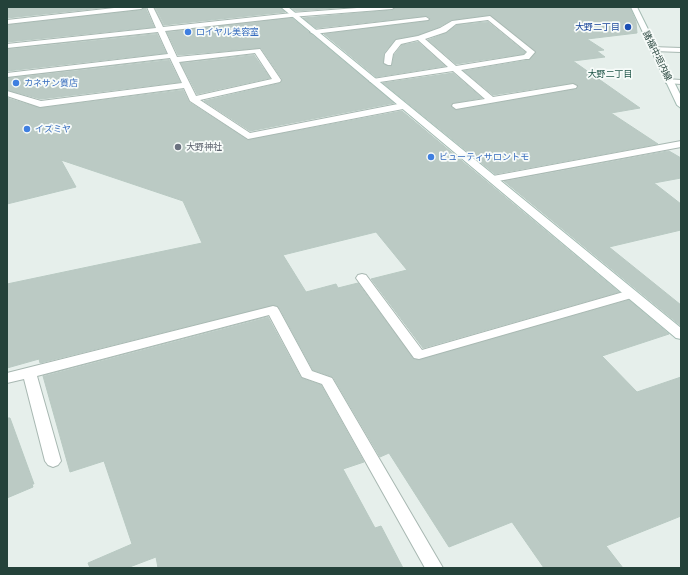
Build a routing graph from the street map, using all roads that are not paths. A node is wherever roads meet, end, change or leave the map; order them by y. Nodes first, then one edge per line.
1 (141, 7) edge
2 (150, 7) edge
3 (284, 7) edge
4 (392, 7) edge
5 (634, 7) edge
6 (293, 15) junction
7 (426, 19) dead end
8 (7, 22) edge
9 (160, 29) junction
10 (314, 32) junction
11 (420, 38) junction
12 (7, 46) edge
13 (654, 49) junction
14 (681, 50) edge
15 (173, 58) junction
16 (388, 63) dead end
17 (454, 68) junction
18 (7, 75) edge
19 (374, 81) junction
20 (669, 81) junction
21 (681, 82) edge
22 (187, 86) junction
23 (573, 86) dead end
24 (7, 93) edge
25 (194, 99) junction
26 (490, 99) junction
27 (681, 105) edge
28 (403, 106) junction
29 (456, 106) dead end
30 (681, 144) edge
31 (493, 179) junction
32 (362, 278) dead end
33 (631, 294) junction
34 (681, 335) edge
35 (29, 373) junction
36 (7, 378) edge
37 (52, 461) dead end
38 (434, 568) edge

1 - 8 street
2 - 9 street
3 - 6 street
4 - 6 street
5 - 13 street, 諸福中垣内線
6 - 9 street
6 - 10 street
7 - 10 street
9 - 12 street
9 - 15 street
10 - 19 street
11 - 16 street
11 - 17 street
11 - 17 street
13 - 14 street
13 - 20 street, 諸福中垣内線
15 - 18 street
15 - 22 street
15 - 25 street
17 - 19 street
17 - 26 street
19 - 28 street
20 - 21 street
20 - 27 street, 諸福中垣内線
22 - 24 street
22 - 25 street
23 - 26 street
25 - 28 street
26 - 29 street
28 - 31 street
30 - 31 street
31 - 33 street
32 - 33 street
33 - 34 street
35 - 36 street
35 - 37 street
35 - 38 street

